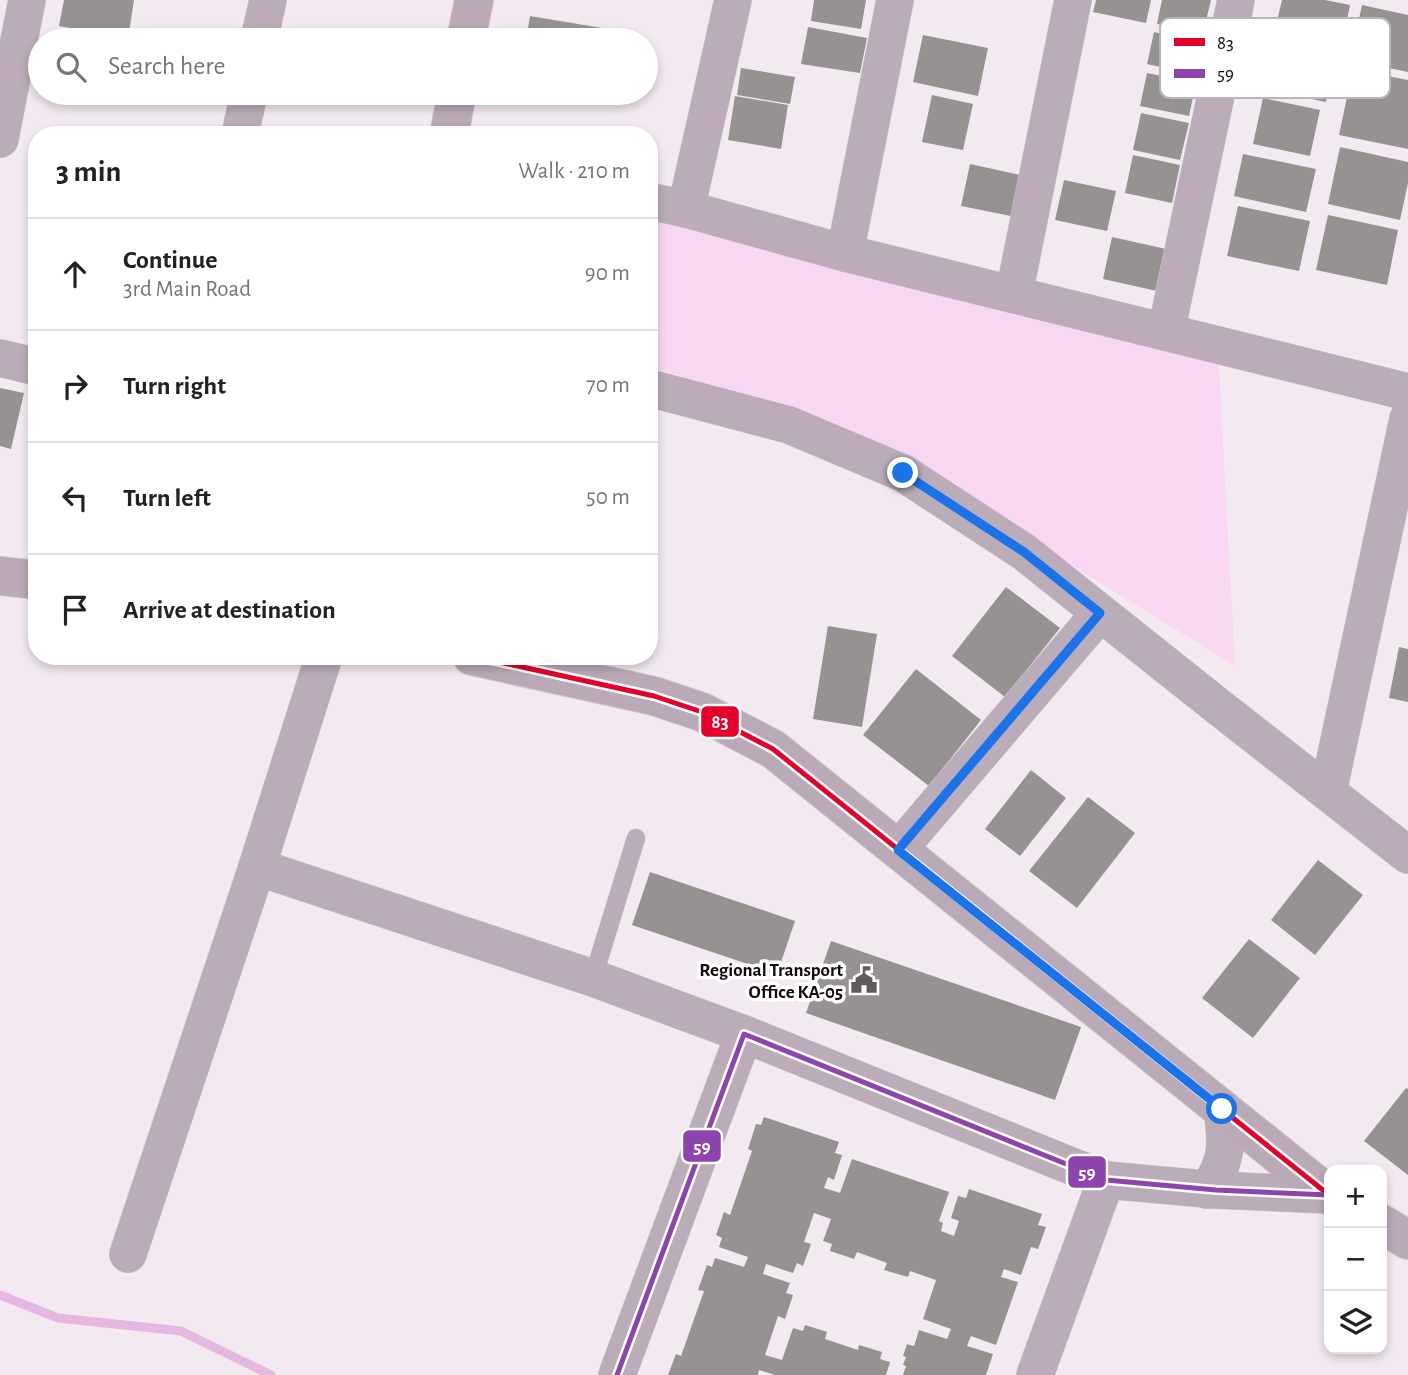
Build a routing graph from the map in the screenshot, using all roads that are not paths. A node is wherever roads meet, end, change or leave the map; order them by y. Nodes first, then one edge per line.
1 (27, 0) edge
2 (268, 0) edge
3 (474, 0) edge
4 (733, 0) edge
5 (895, 0) edge
6 (1073, 0) edge
7 (1236, 0) edge
8 (1232, 18) edge
9 (262, 28) edge
10 (468, 28) edge
11 (1215, 98) edge
12 (246, 105) edge
13 (455, 105) edge
14 (242, 126) edge
15 (451, 126) edge
16 (0, 139) edge
17 (658, 203) edge
18 (686, 209) junction
19 (845, 253) junction
20 (1014, 294) junction
21 (1166, 332) junction
22 (0, 358) edge
23 (28, 365) edge
24 (658, 390) edge
25 (1408, 392) edge
26 (1408, 419) edge
27 (0, 576) edge
28 (28, 579) edge
29 (1100, 613) junction
30 (321, 665) edge
31 (513, 665) edge
32 (1328, 792) junction
33 (636, 838) dead end
34 (898, 850) junction
35 (1408, 855) edge
36 (257, 867) junction
37 (593, 978) junction
38 (744, 1034) junction
39 (1222, 1109) junction
40 (1106, 1180) junction
41 (1207, 1190) junction
42 (1324, 1191) edge
43 (1324, 1195) edge
44 (1387, 1227) edge
45 (1408, 1240) edge
46 (128, 1254) dead end
47 (617, 1375) edge
48 (1035, 1375) edge

1 - 16 street
2 - 9 street
3 - 10 street
4 - 18 street
5 - 19 street
6 - 20 street
7 - 8 street
11 - 21 street
12 - 14 street
13 - 15 street
17 - 18 street
18 - 19 street
19 - 20 street
20 - 21 street
21 - 25 street
22 - 23 street
24 - 29 street
26 - 32 street
27 - 28 street
29 - 32 street
29 - 34 street
30 - 36 street
31 - 34 street
32 - 35 street
33 - 37 lane
34 - 39 street
36 - 37 street
36 - 46 street
37 - 38 street
38 - 40 street
38 - 47 street
39 - 41 street
39 - 42 street
40 - 41 street
40 - 48 street
41 - 43 street
44 - 45 street

